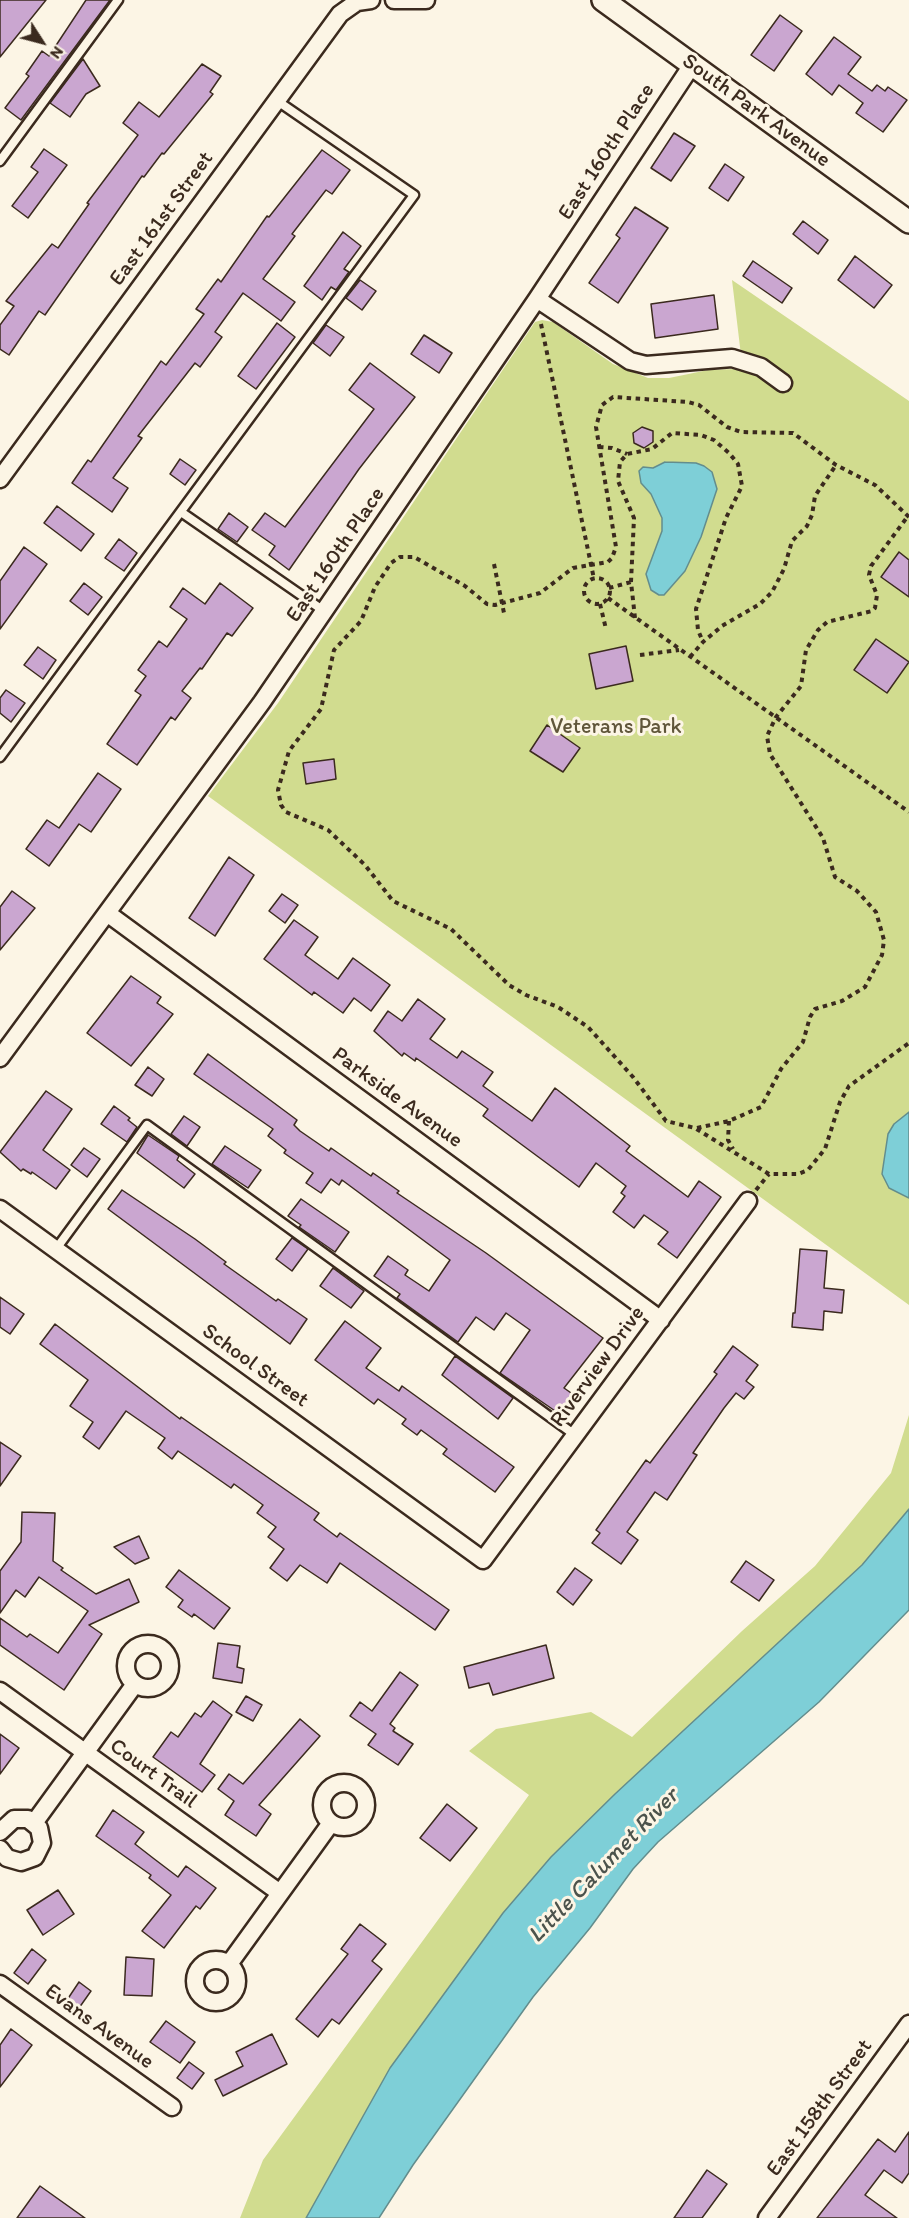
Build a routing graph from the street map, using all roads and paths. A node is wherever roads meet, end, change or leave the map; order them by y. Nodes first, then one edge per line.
1 (118, 0) edge
2 (394, 0) edge
3 (426, 0) edge
4 (603, 0) edge
5 (361, 1) edge
6 (692, 65) junction
7 (276, 100) junction
8 (0, 161) edge
9 (909, 222) edge
10 (537, 299) junction
11 (540, 323) dead end
12 (783, 383) dead end
13 (599, 447) junction
14 (627, 454) junction
15 (836, 465) junction
16 (0, 479) edge
17 (181, 512) junction
18 (908, 516) edge
19 (494, 564) dead end
20 (591, 565) junction
21 (594, 579) junction
22 (631, 582) junction
23 (609, 588) junction
24 (608, 598) junction
25 (502, 603) junction
26 (600, 604) junction
27 (324, 611) junction
28 (504, 613) dead end
29 (635, 618) junction
30 (606, 629) dead end
31 (703, 642) junction
32 (680, 649) junction
33 (640, 656) dead end
34 (690, 657) junction
35 (776, 717) junction
36 (0, 757) edge
37 (909, 812) edge
38 (107, 913) junction
39 (909, 1043) edge
40 (0, 1058) edge
41 (729, 1121) junction
42 (695, 1128) junction
43 (735, 1152) junction
44 (748, 1201) dead end
45 (0, 1209) edge
46 (56, 1249) junction
47 (661, 1320) junction
48 (576, 1436) junction
49 (483, 1560) joint
50 (135, 1684) dead end
51 (0, 1691) edge
52 (85, 1752) junction
53 (34, 1823) junction
54 (331, 1823) dead end
55 (0, 1832) edge
56 (0, 1849) edge
57 (280, 1893) junction
58 (229, 1964) dead end
59 (0, 1984) edge
60 (909, 2024) edge
61 (171, 2108) dead end
62 (767, 2218) edge

1 - 8 lane
2 - 3 street
4 - 6 street, South Park Avenue
5 - 7 street, East 161st Street
6 - 9 street, South Park Avenue
6 - 10 street, East 160th Place
7 - 16 street, East 161st Street
7 - 17 lane
10 - 12 street
10 - 27 street, East 160th Place
11 - 20 path
13 - 14 path
13 - 15 path
13 - 20 path
14 - 22 path
14 - 31 path
15 - 18 path
15 - 31 path
17 - 27 lane
17 - 36 lane
18 - 35 path
19 - 25 path
20 - 21 path
20 - 25 path
21 - 23 path
21 - 26 path
22 - 23 path
22 - 29 path
23 - 24 path
24 - 26 path
24 - 29 path
25 - 28 path
25 - 42 path
26 - 30 path
27 - 38 street, East 160th Place
29 - 32 path
31 - 34 path
32 - 33 path
32 - 34 path
34 - 35 path
35 - 37 path
35 - 41 path
38 - 40 street, East 160th Place
38 - 47 street, Parkside Avenue
39 - 43 path
41 - 42 path
41 - 43 path
42 - 43 path
44 - 47 street, Riverview Drive
45 - 46 street, School Street
46 - 48 lane
46 - 49 street, School Street
47 - 48 street, Riverview Drive
48 - 49 street, Riverview Drive
50 - 52 street
51 - 52 street, Court Trail
52 - 53 street
52 - 57 street, Court Trail
53 - 55 street
53 - 56 street
54 - 57 street
57 - 58 street
59 - 61 street, Evans Avenue
60 - 62 street, East 158th Street

